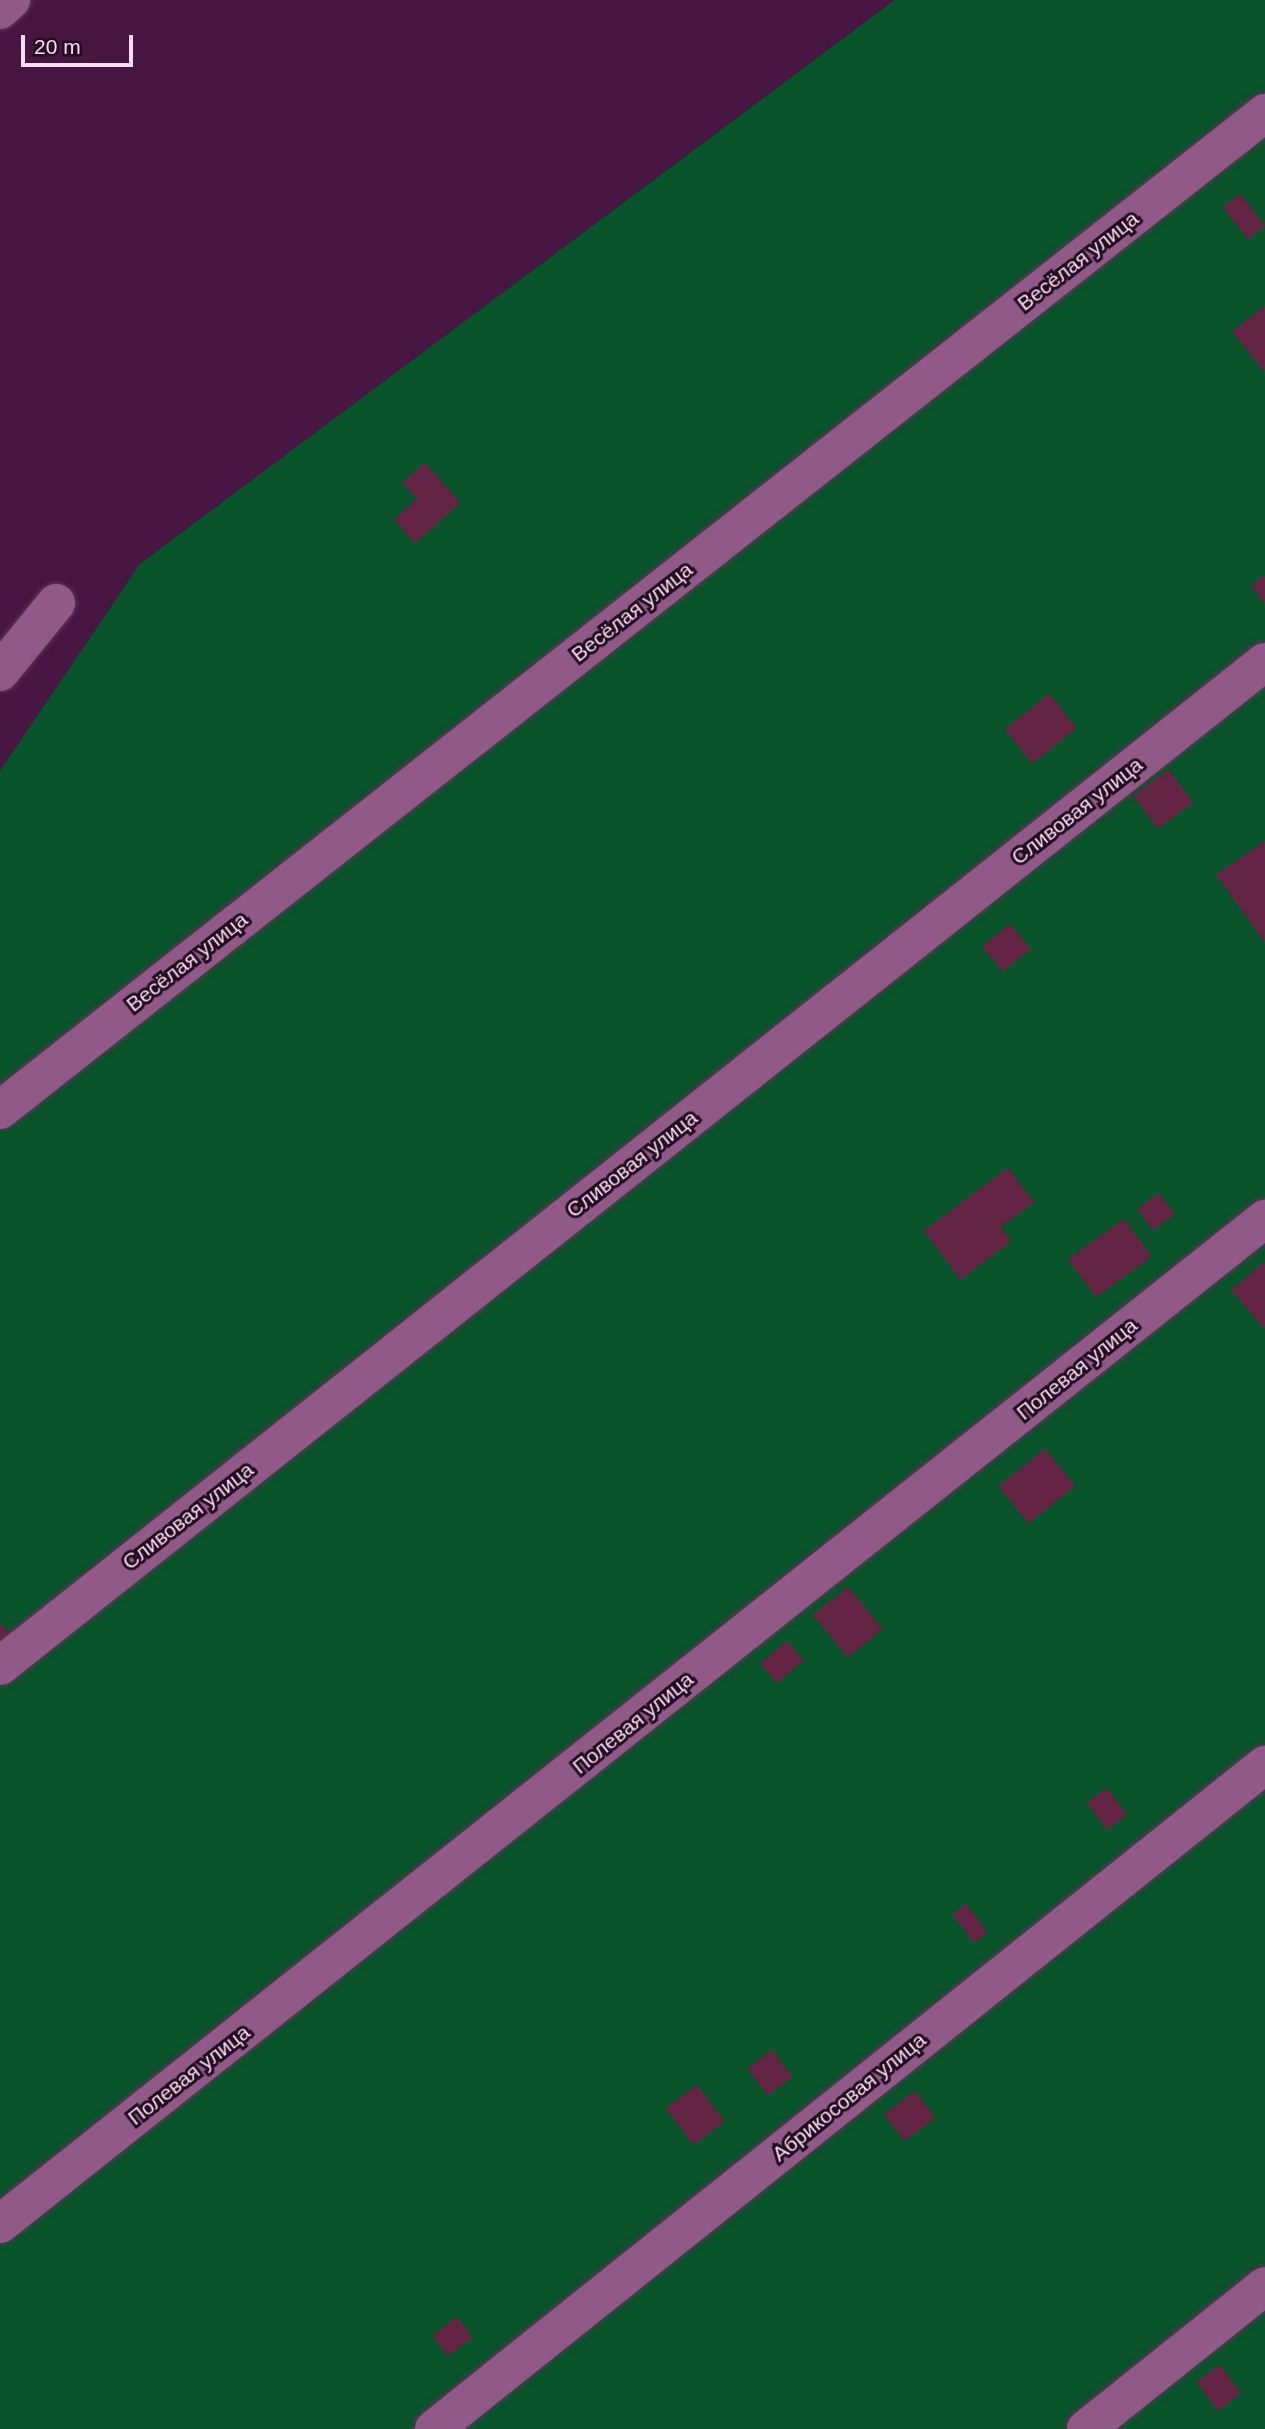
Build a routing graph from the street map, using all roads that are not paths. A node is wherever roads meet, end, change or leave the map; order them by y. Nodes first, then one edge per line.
1 (11, 0) edge
2 (0, 10) edge
3 (1265, 113) edge
4 (56, 603) dead end
5 (1265, 662) edge
6 (0, 672) edge
7 (0, 1110) edge
8 (1265, 1219) edge
9 (0, 1666) edge
10 (1265, 1765) edge
11 (0, 2224) edge
12 (1265, 2286) edge
13 (434, 2429) edge
14 (1086, 2429) edge

1 - 2 street
3 - 7 street, Весёлая улица
4 - 6 street
5 - 9 street, Сливовая улица
8 - 11 street, Полевая улица
10 - 13 street, Абрикосовая улица
12 - 14 street

